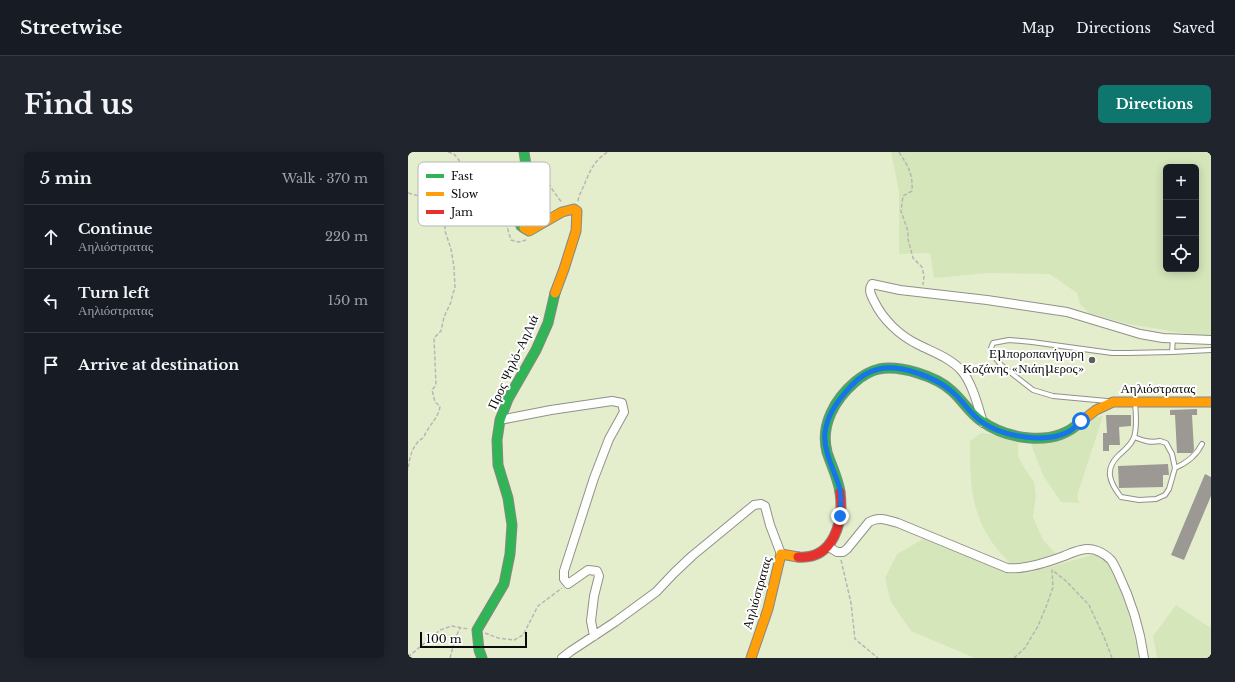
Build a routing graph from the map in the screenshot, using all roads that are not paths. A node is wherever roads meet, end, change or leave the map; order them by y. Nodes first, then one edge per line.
1 (524, 152) edge
2 (526, 162) edge
3 (550, 219) edge
4 (520, 226) edge
5 (536, 226) edge
6 (1173, 338) junction
7 (1211, 340) edge
8 (1211, 350) edge
9 (1172, 352) junction
10 (1135, 401) junction
11 (1113, 402) junction
12 (1211, 402) edge
13 (500, 420) junction
14 (983, 423) junction
15 (1134, 437) junction
16 (1202, 444) dead end
17 (1175, 468) junction
18 (829, 547) junction
19 (781, 554) junction
20 (594, 636) junction
21 (482, 658) edge
22 (562, 658) edge
23 (751, 658) edge
24 (1144, 658) edge

1 - 2 street, Προς Ψηλό-ΑηΛιά
3 - 13 street, Προς Ψηλό-ΑηΛιά
4 - 5 street, Προς Ψηλό-ΑηΛιά
6 - 7 street
6 - 9 lane
6 - 14 street
8 - 9 lane
9 - 11 lane
10 - 11 street, Αηλιόστρατας
10 - 12 street, Αηλιόστρατας
10 - 15 lane
11 - 14 street, Αηλιόστρατας
13 - 20 street
13 - 21 street, Προς Ψηλό-ΑηΛιά
14 - 18 street, Αηλιόστρατας
15 - 17 lane
15 - 17 lane
16 - 17 lane
18 - 19 street, Αηλιόστρατας
18 - 24 street
19 - 20 street
19 - 23 street, Αηλιόστρατας
20 - 22 street

